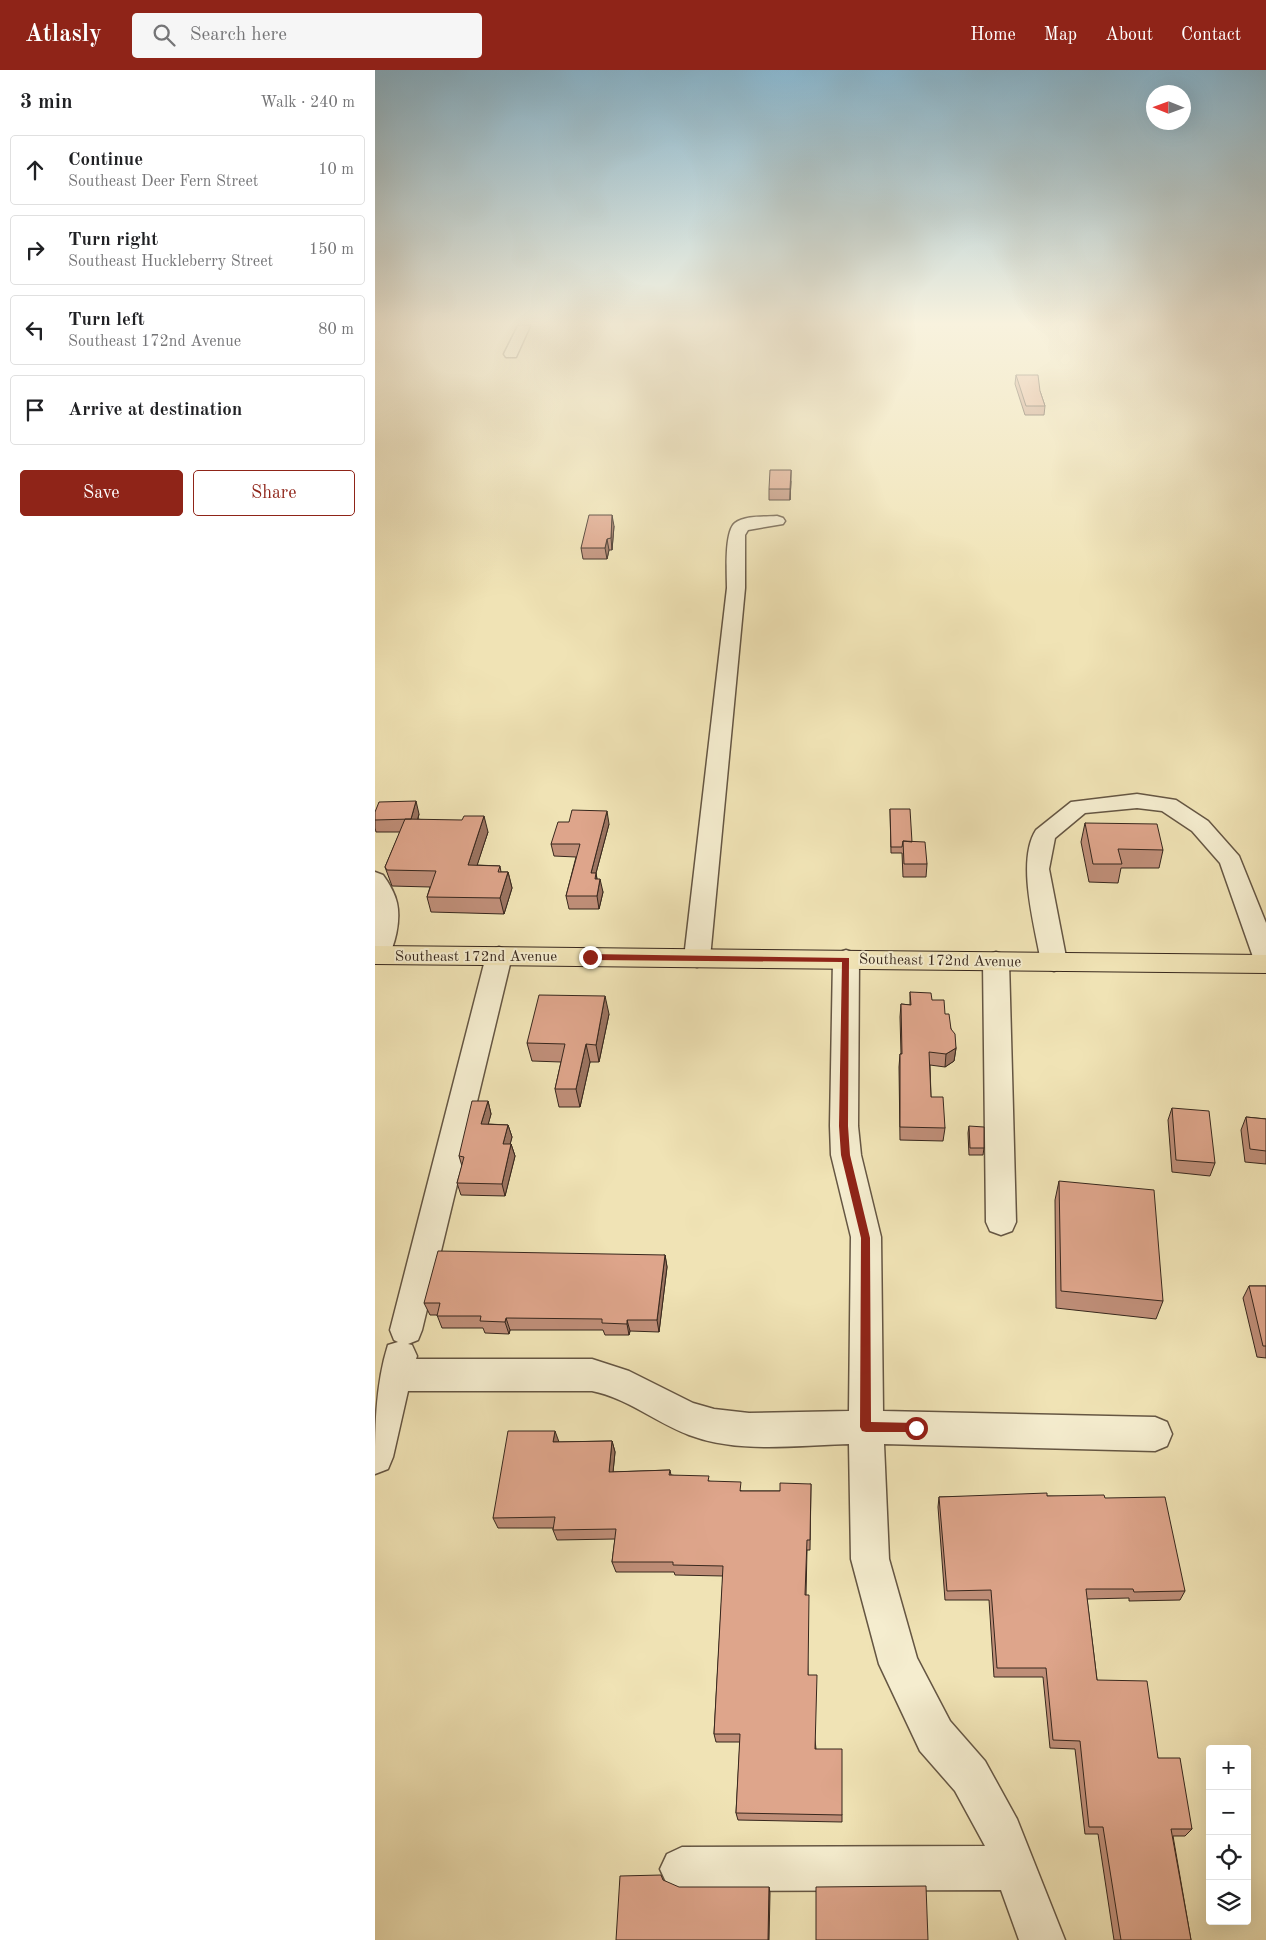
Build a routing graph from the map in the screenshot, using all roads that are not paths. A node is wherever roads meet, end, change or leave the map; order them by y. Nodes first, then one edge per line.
1 (777, 521) dead end
2 (375, 880) edge
3 (376, 955) edge
4 (499, 956) junction
5 (1266, 957) edge
6 (697, 958) junction
7 (846, 960) junction
8 (996, 961) junction
9 (1055, 962) junction
10 (1266, 964) edge
11 (1001, 1222) dead end
12 (401, 1353) junction
13 (866, 1427) junction
14 (1155, 1434) dead end
15 (375, 1457) edge
16 (1015, 1868) junction
17 (682, 1869) dead end
18 (1042, 1940) edge

1 - 6 street
2 - 3 street
3 - 4 main road, Southeast 172nd Avenue
4 - 6 main road, Southeast 172nd Avenue
4 - 12 street
5 - 9 street
6 - 7 main road, Southeast 172nd Avenue
7 - 8 main road, Southeast 172nd Avenue
7 - 13 street
8 - 9 main road, Southeast 172nd Avenue
8 - 11 street
9 - 10 main road, Southeast 172nd Avenue
12 - 13 street
12 - 15 street
13 - 14 street
13 - 16 street
16 - 17 street
16 - 18 street

